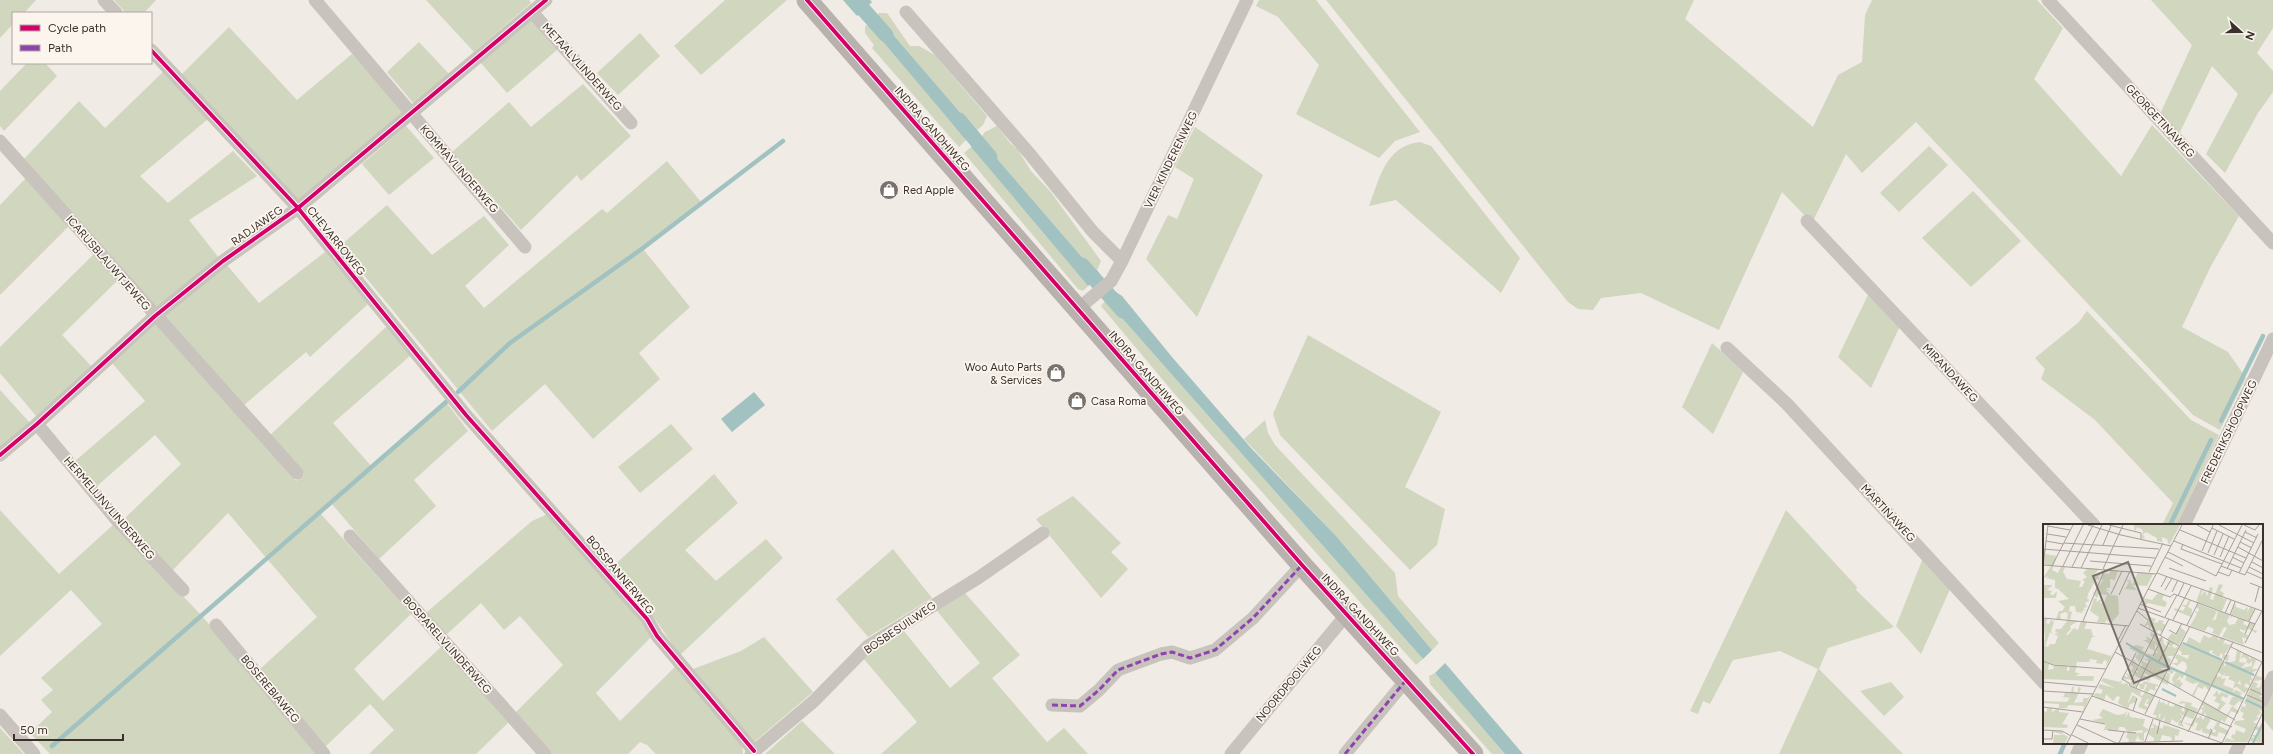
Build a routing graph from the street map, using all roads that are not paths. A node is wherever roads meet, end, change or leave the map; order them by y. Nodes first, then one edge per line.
1 (104, 0) edge
2 (315, 0) edge
3 (546, 0) edge
4 (807, 0) edge
5 (1247, 0) edge
6 (2048, 0) edge
7 (115, 12) edge
8 (532, 12) junction
9 (906, 12) dead end
10 (152, 51) edge
11 (411, 113) junction
12 (632, 123) dead end
13 (0, 141) edge
14 (298, 208) junction
15 (1807, 222) dead end
16 (2273, 242) edge
17 (525, 247) dead end
18 (1122, 261) junction
19 (1085, 304) junction
20 (155, 316) junction
21 (2273, 339) edge
22 (1727, 348) dead end
23 (37, 424) junction
24 (499, 450) joint
25 (0, 456) edge
26 (297, 473) dead end
27 (2093, 524) edge
28 (2184, 524) edge
29 (1043, 533) dead end
30 (350, 536) dead end
31 (1302, 565) junction
32 (183, 590) dead end
33 (1347, 614) junction
34 (216, 625) dead end
35 (2273, 677) edge
36 (1407, 679) junction
37 (2043, 682) edge
38 (2263, 699) edge
39 (1052, 706) dead end
40 (0, 715) edge
41 (2082, 744) edge
42 (2240, 744) edge
43 (752, 753) edge
44 (34, 754) edge
45 (324, 754) edge
46 (545, 754) edge
47 (1232, 754) edge
48 (1345, 754) edge
49 (1474, 754) edge
50 (2077, 754) edge
51 (2235, 754) edge

1 - 7 street
2 - 11 street, KOMMAVLINDERWEG
3 - 8 street, RADJAWEG
4 - 19 main road, INDIRA GANDHIWEG
5 - 18 street, VIER KINDERENWEG
6 - 16 street, GEORGETINAWEG
8 - 11 street, RADJAWEG
8 - 12 street, METAALVLINDERWEG
9 - 18 street
10 - 14 street, CHEVARROWEG
11 - 14 street, RADJAWEG
11 - 17 street, KOMMAVLINDERWEG
13 - 20 street, ICARUSBLAUWTJEWEG
14 - 20 street, RADJAWEG
14 - 24 street, CHEVARROWEG
15 - 27 street, MIRANDAWEG
18 - 19 street, VIER KINDERENWEG
19 - 31 main road, INDIRA GANDHIWEG
20 - 23 street, RADJAWEG
20 - 26 street, ICARUSBLAUWTJEWEG
21 - 28 street, FREDERIKSHOOPWEG
22 - 37 street, MARTINAWEG
23 - 25 street, RADJAWEG
23 - 32 street, HERMELIJNVLINDERWEG
24 - 43 street, BOSSPANNERWEG
29 - 43 street, BOSBESUILWEG
30 - 46 street, BOSPARELVLINDERWEG
31 - 33 main road, INDIRA GANDHIWEG
31 - 39 street
33 - 36 main road, INDIRA GANDHIWEG
33 - 47 street, NOORDPOOLWEG
34 - 45 street, BOSEREBIAWEG
35 - 38 street
36 - 48 street
36 - 49 main road, INDIRA GANDHIWEG
40 - 44 street
41 - 50 street
42 - 51 street

